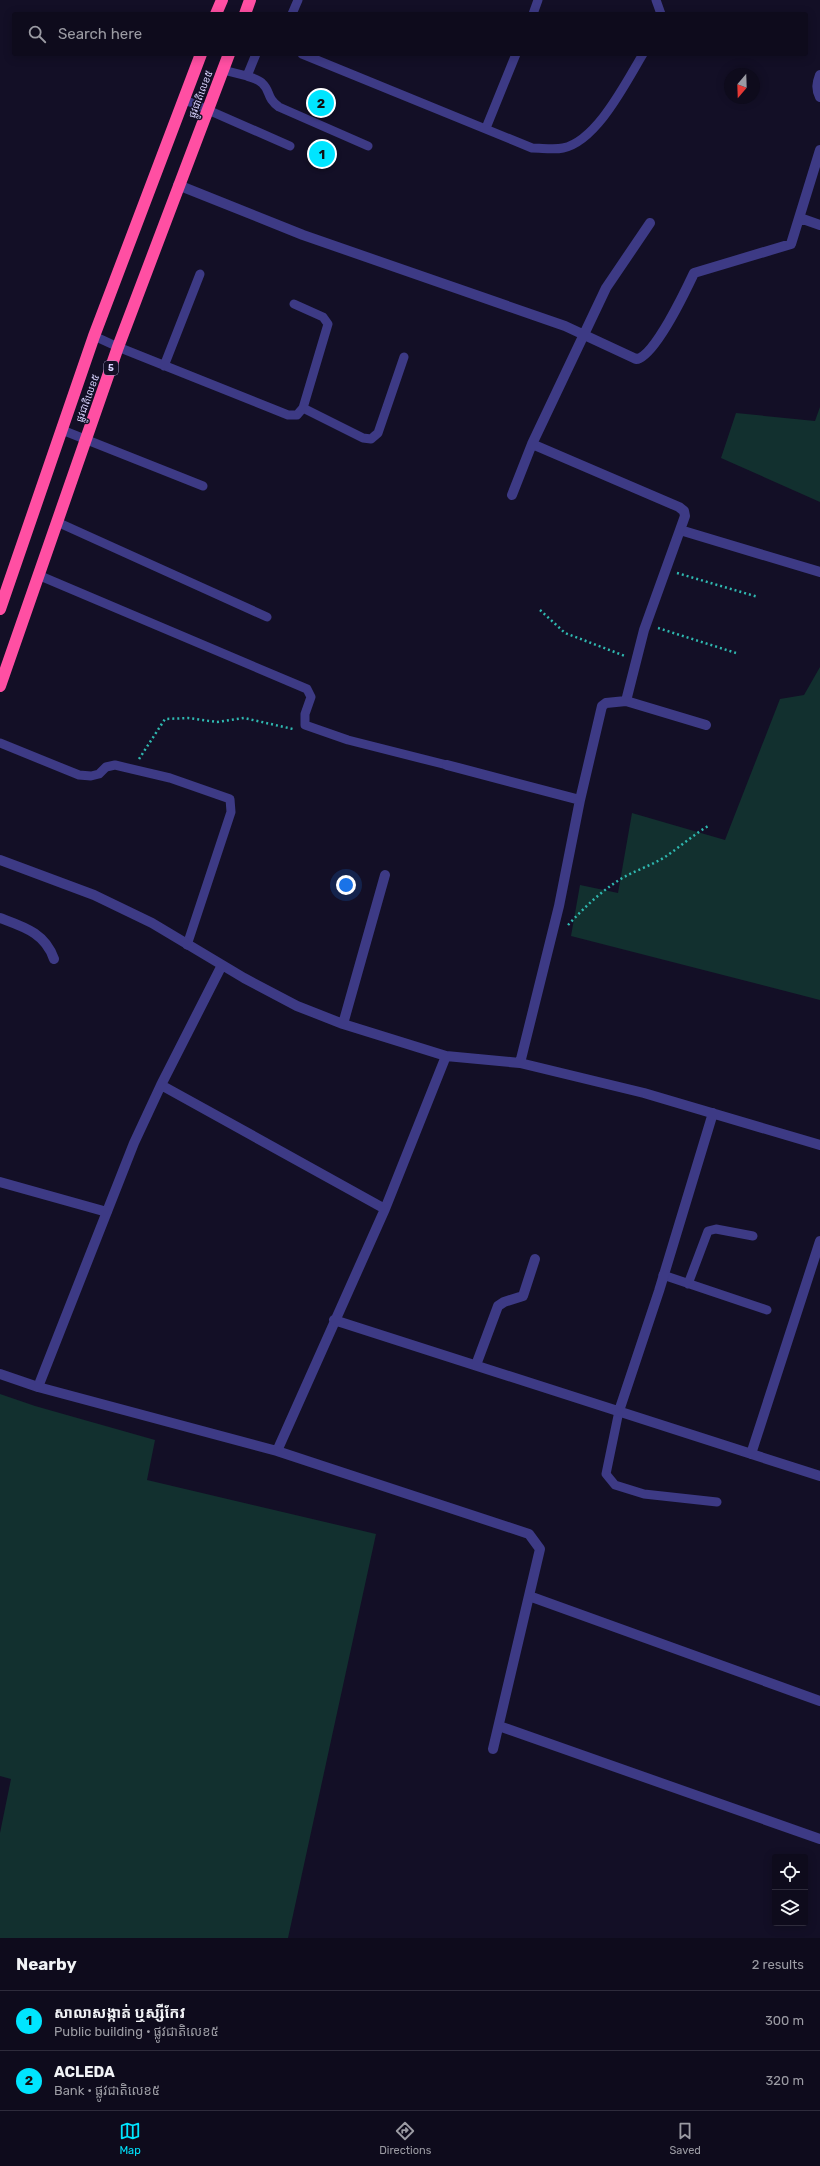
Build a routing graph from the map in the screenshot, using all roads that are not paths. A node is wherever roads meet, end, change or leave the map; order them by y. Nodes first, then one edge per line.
1 (222, 0) edge
2 (250, 0) edge
3 (298, 0) edge
4 (538, 0) edge
5 (656, 0) edge
6 (217, 12) edge
7 (245, 12) edge
8 (293, 12) edge
9 (534, 12) edge
10 (660, 12) edge
11 (200, 56) edge
12 (228, 56) edge
13 (255, 56) edge
14 (307, 56) edge
15 (515, 56) edge
16 (642, 56) edge
17 (223, 70) junction
18 (820, 75) edge
19 (247, 76) junction
20 (820, 97) edge
21 (183, 99) junction
22 (208, 109) junction
23 (486, 128) junction
24 (290, 146) dead end
25 (368, 146) dead end
26 (820, 150) edge
27 (817, 174) edge
28 (178, 185) junction
29 (800, 218) junction
30 (650, 223) dead end
31 (820, 225) edge
32 (200, 274) dead end
33 (294, 304) dead end
34 (584, 334) junction
35 (94, 336) junction
36 (118, 347) junction
37 (404, 357) dead end
38 (164, 366) junction
39 (303, 408) junction
40 (62, 430) junction
41 (85, 440) junction
42 (532, 444) junction
43 (203, 486) dead end
44 (512, 495) dead end
45 (56, 522) junction
46 (680, 530) junction
47 (820, 572) edge
48 (38, 575) junction
49 (0, 609) edge
50 (267, 617) dead end
51 (0, 686) edge
52 (626, 701) junction
53 (706, 725) dead end
54 (0, 743) edge
55 (447, 765) joint
56 (580, 800) junction
57 (0, 860) edge
58 (385, 875) dead end
59 (0, 918) edge
60 (187, 945) junction
61 (54, 959) dead end
62 (222, 965) junction
63 (343, 1024) junction
64 (446, 1056) junction
65 (520, 1063) junction
66 (161, 1085) junction
67 (713, 1113) junction
68 (820, 1145) edge
69 (0, 1182) edge
70 (385, 1209) junction
71 (107, 1212) junction
72 (753, 1236) dead end
73 (820, 1241) edge
74 (535, 1260) dead end
75 (663, 1275) junction
76 (688, 1284) junction
77 (767, 1310) dead end
78 (334, 1320) junction
79 (476, 1365) junction
80 (0, 1374) edge
81 (38, 1387) junction
82 (619, 1411) junction
83 (277, 1451) junction
84 (751, 1454) junction
85 (820, 1476) edge
86 (717, 1502) dead end
87 (529, 1596) junction
88 (820, 1701) edge
89 (499, 1726) junction
90 (493, 1749) dead end
91 (820, 1839) edge

1 - 6 highway
2 - 7 highway
3 - 8 lane
4 - 9 lane
5 - 10 lane
11 - 21 highway, ផ្លូវជាតិលេខ៥
12 - 17 highway, ផ្លូវជាតិលេខ៥ / 5
13 - 19 lane
14 - 23 lane
15 - 23 lane
16 - 23 lane
17 - 19 lane
17 - 22 highway, ផ្លូវជាតិលេខ៥ / 5
18 - 20 street
19 - 25 lane
21 - 22 lane
21 - 35 highway, ផ្លូវជាតិលេខ៥
22 - 24 lane
22 - 28 highway, ផ្លូវជាតិលេខ៥ / 5
26 - 27 street
27 - 29 street
28 - 34 street
28 - 36 highway, ផ្លូវជាតិលេខ៥ / 5
29 - 31 street
29 - 34 street
30 - 34 street
32 - 38 lane
33 - 39 lane
34 - 42 street
35 - 36 lane
35 - 40 highway, ផ្លូវជាតិលេខ៥
36 - 38 lane
36 - 41 highway, ផ្លូវជាតិលេខ៥ / 5
37 - 39 lane
38 - 39 lane
40 - 41 lane
40 - 49 highway, ផ្លូវជាតិលេខ៥
41 - 43 lane
41 - 45 highway, ផ្លូវជាតិលេខ៥ / 5
42 - 44 street
42 - 46 street
45 - 48 highway, ផ្លូវជាតិលេខ៥ / 5
45 - 50 lane
46 - 47 street
46 - 52 street
48 - 51 highway, ផ្លូវជាតិលេខ៥ / 5
48 - 55 lane
52 - 53 street
52 - 56 street
54 - 60 lane
55 - 56 street
56 - 65 street
57 - 60 street
58 - 63 street
59 - 61 street
60 - 62 street
62 - 63 street
62 - 66 street
63 - 64 street
64 - 65 street
64 - 70 street
65 - 67 street
66 - 70 street
66 - 71 street
67 - 68 street
67 - 75 street
69 - 71 street
70 - 78 street
71 - 81 street
72 - 76 lane
73 - 84 street
74 - 79 street
75 - 76 lane
75 - 82 street
76 - 77 lane
78 - 79 street
78 - 83 street
79 - 82 street
80 - 81 street
81 - 83 street
82 - 84 street
82 - 86 lane
83 - 87 street
84 - 85 street
87 - 88 street
87 - 89 street
89 - 90 street
89 - 91 street

